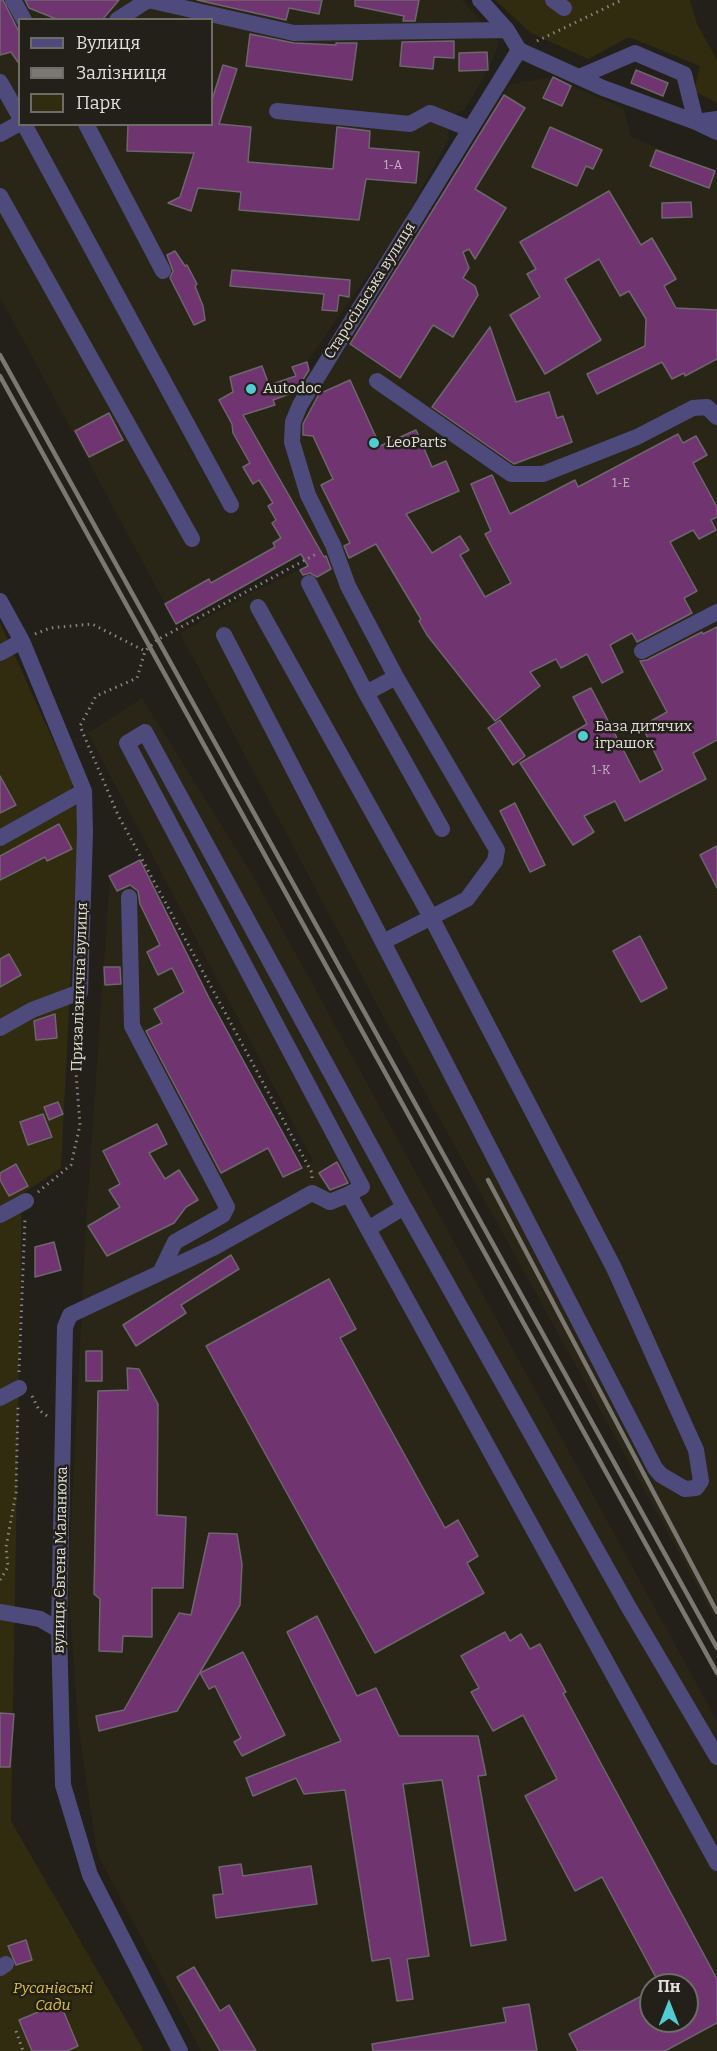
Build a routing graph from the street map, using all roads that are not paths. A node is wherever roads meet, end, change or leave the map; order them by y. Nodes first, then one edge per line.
1 (13, 0) edge
2 (148, 0) edge
3 (480, 0) edge
4 (23, 18) edge
5 (120, 18) edge
6 (507, 30) junction
7 (519, 50) junction
8 (579, 77) junction
9 (0, 82) edge
10 (277, 111) dead end
11 (18, 114) edge
12 (18, 119) edge
13 (717, 119) edge
14 (696, 122) junction
15 (25, 126) edge
16 (87, 126) edge
17 (470, 129) junction
18 (717, 132) edge
19 (0, 134) edge
20 (0, 196) edge
21 (163, 271) dead end
22 (377, 381) dead end
23 (717, 417) edge
24 (231, 505) dead end
25 (192, 539) dead end
26 (309, 583) dead end
27 (0, 601) edge
28 (258, 607) dead end
29 (717, 612) edge
30 (224, 635) dead end
31 (22, 641) junction
32 (642, 651) dead end
33 (0, 653) edge
34 (396, 677) junction
35 (366, 693) junction
36 (84, 791) junction
37 (442, 829) dead end
38 (0, 838) edge
39 (129, 897) dead end
40 (431, 917) junction
41 (383, 942) junction
42 (0, 1028) edge
43 (347, 1195) junction
44 (26, 1201) road end
45 (404, 1208) junction
46 (0, 1215) edge
47 (368, 1229) junction
48 (160, 1273) junction
49 (25, 1384) road end
50 (0, 1398) edge
51 (0, 1612) edge
52 (59, 1630) junction
53 (717, 1757) edge
54 (717, 1863) edge
55 (180, 2051) edge

1 - 4 street
2 - 5 street
2 - 6 street
3 - 6 street
6 - 7 street
7 - 8 street
7 - 17 street, Старосільська вулиця
8 - 14 street
8 - 14 street
9 - 11 street
10 - 17 street
12 - 19 street
13 - 14 street
14 - 18 street
15 - 24 street
16 - 21 street
17 - 34 street, Старосільська вулиця
20 - 25 street
22 - 23 street
26 - 35 street
27 - 31 street, Призалізнична вулиця
28 - 40 street
29 - 32 street
30 - 41 street
31 - 33 street
31 - 36 street, Призалізнична вулиця
34 - 35 street
34 - 40 street, Старосільська вулиця
35 - 37 street
36 - 38 street
36 - 42 street, Призалізнична вулиця
39 - 48 street
40 - 41 street
40 - 41 street
43 - 45 street
43 - 47 street
43 - 48 street, вулиця Євгена Маланюка
44 - 46 street
45 - 47 street
45 - 53 street
47 - 54 street
48 - 52 street, вулиця Євгена Маланюка
49 - 50 street
51 - 52 street
52 - 55 street, вулиця Євгена Маланюка

